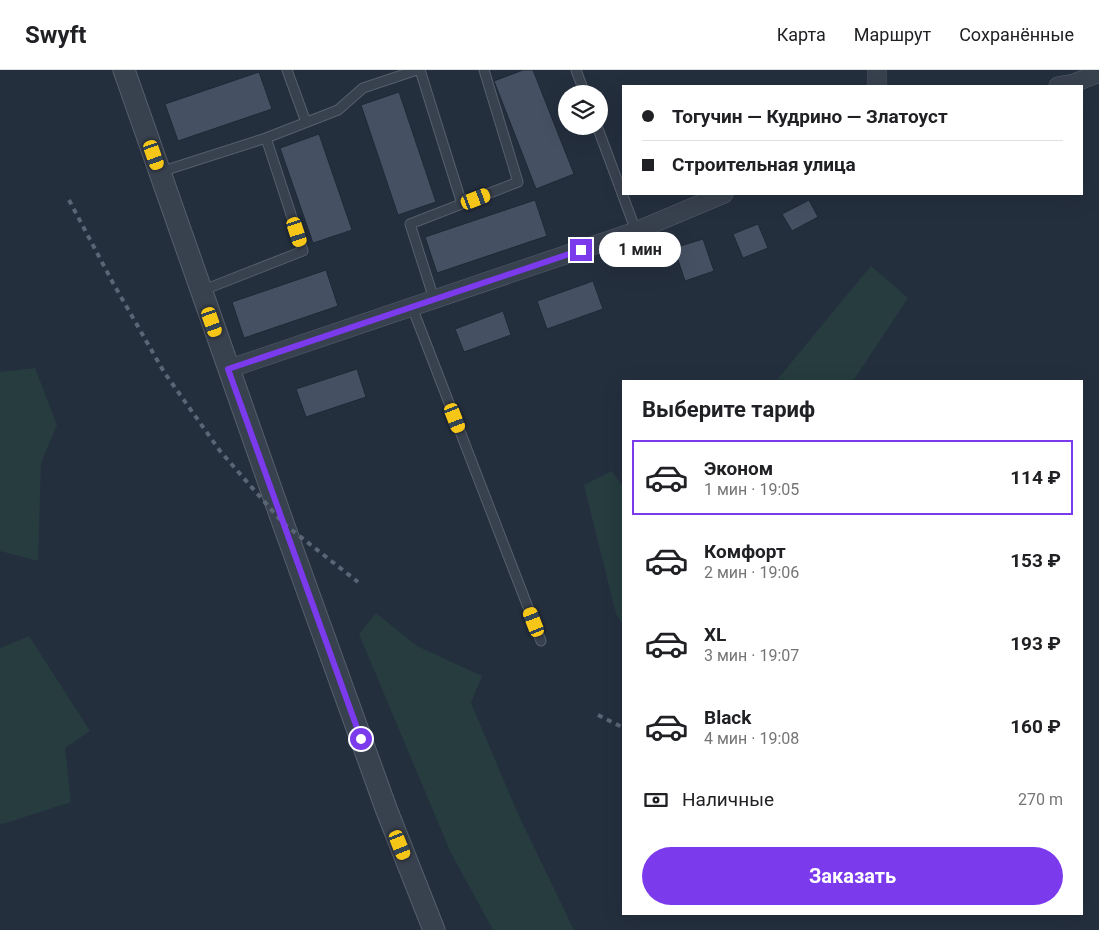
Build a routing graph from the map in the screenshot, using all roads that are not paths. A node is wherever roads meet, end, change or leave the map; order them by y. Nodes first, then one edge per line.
1 (124, 70) edge
2 (287, 70) edge
3 (418, 70) edge
4 (484, 70) edge
5 (576, 70) edge
6 (877, 70) edge
7 (1099, 74) edge
8 (582, 85) edge
9 (877, 85) edge
10 (1063, 85) edge
11 (306, 122) junction
12 (600, 135) edge
13 (266, 138) junction
14 (160, 172) junction
15 (622, 193) edge
16 (623, 195) edge
17 (722, 195) edge
18 (462, 204) junction
19 (636, 231) junction
20 (201, 291) junction
21 (434, 299) junction
22 (412, 307) junction
23 (228, 369) junction
24 (541, 640) dead end
25 (434, 930) edge

1 - 14 street
2 - 11 lane
3 - 11 lane
3 - 18 lane
4 - 18 lane
5 - 8 lane
6 - 9 street
7 - 10 street
11 - 13 lane
12 - 15 lane
13 - 14 lane
13 - 20 lane
14 - 20 street
16 - 19 lane
17 - 19 street
18 - 21 lane
19 - 21 street
20 - 23 street
21 - 22 street
22 - 23 street
22 - 24 lane
23 - 25 street

